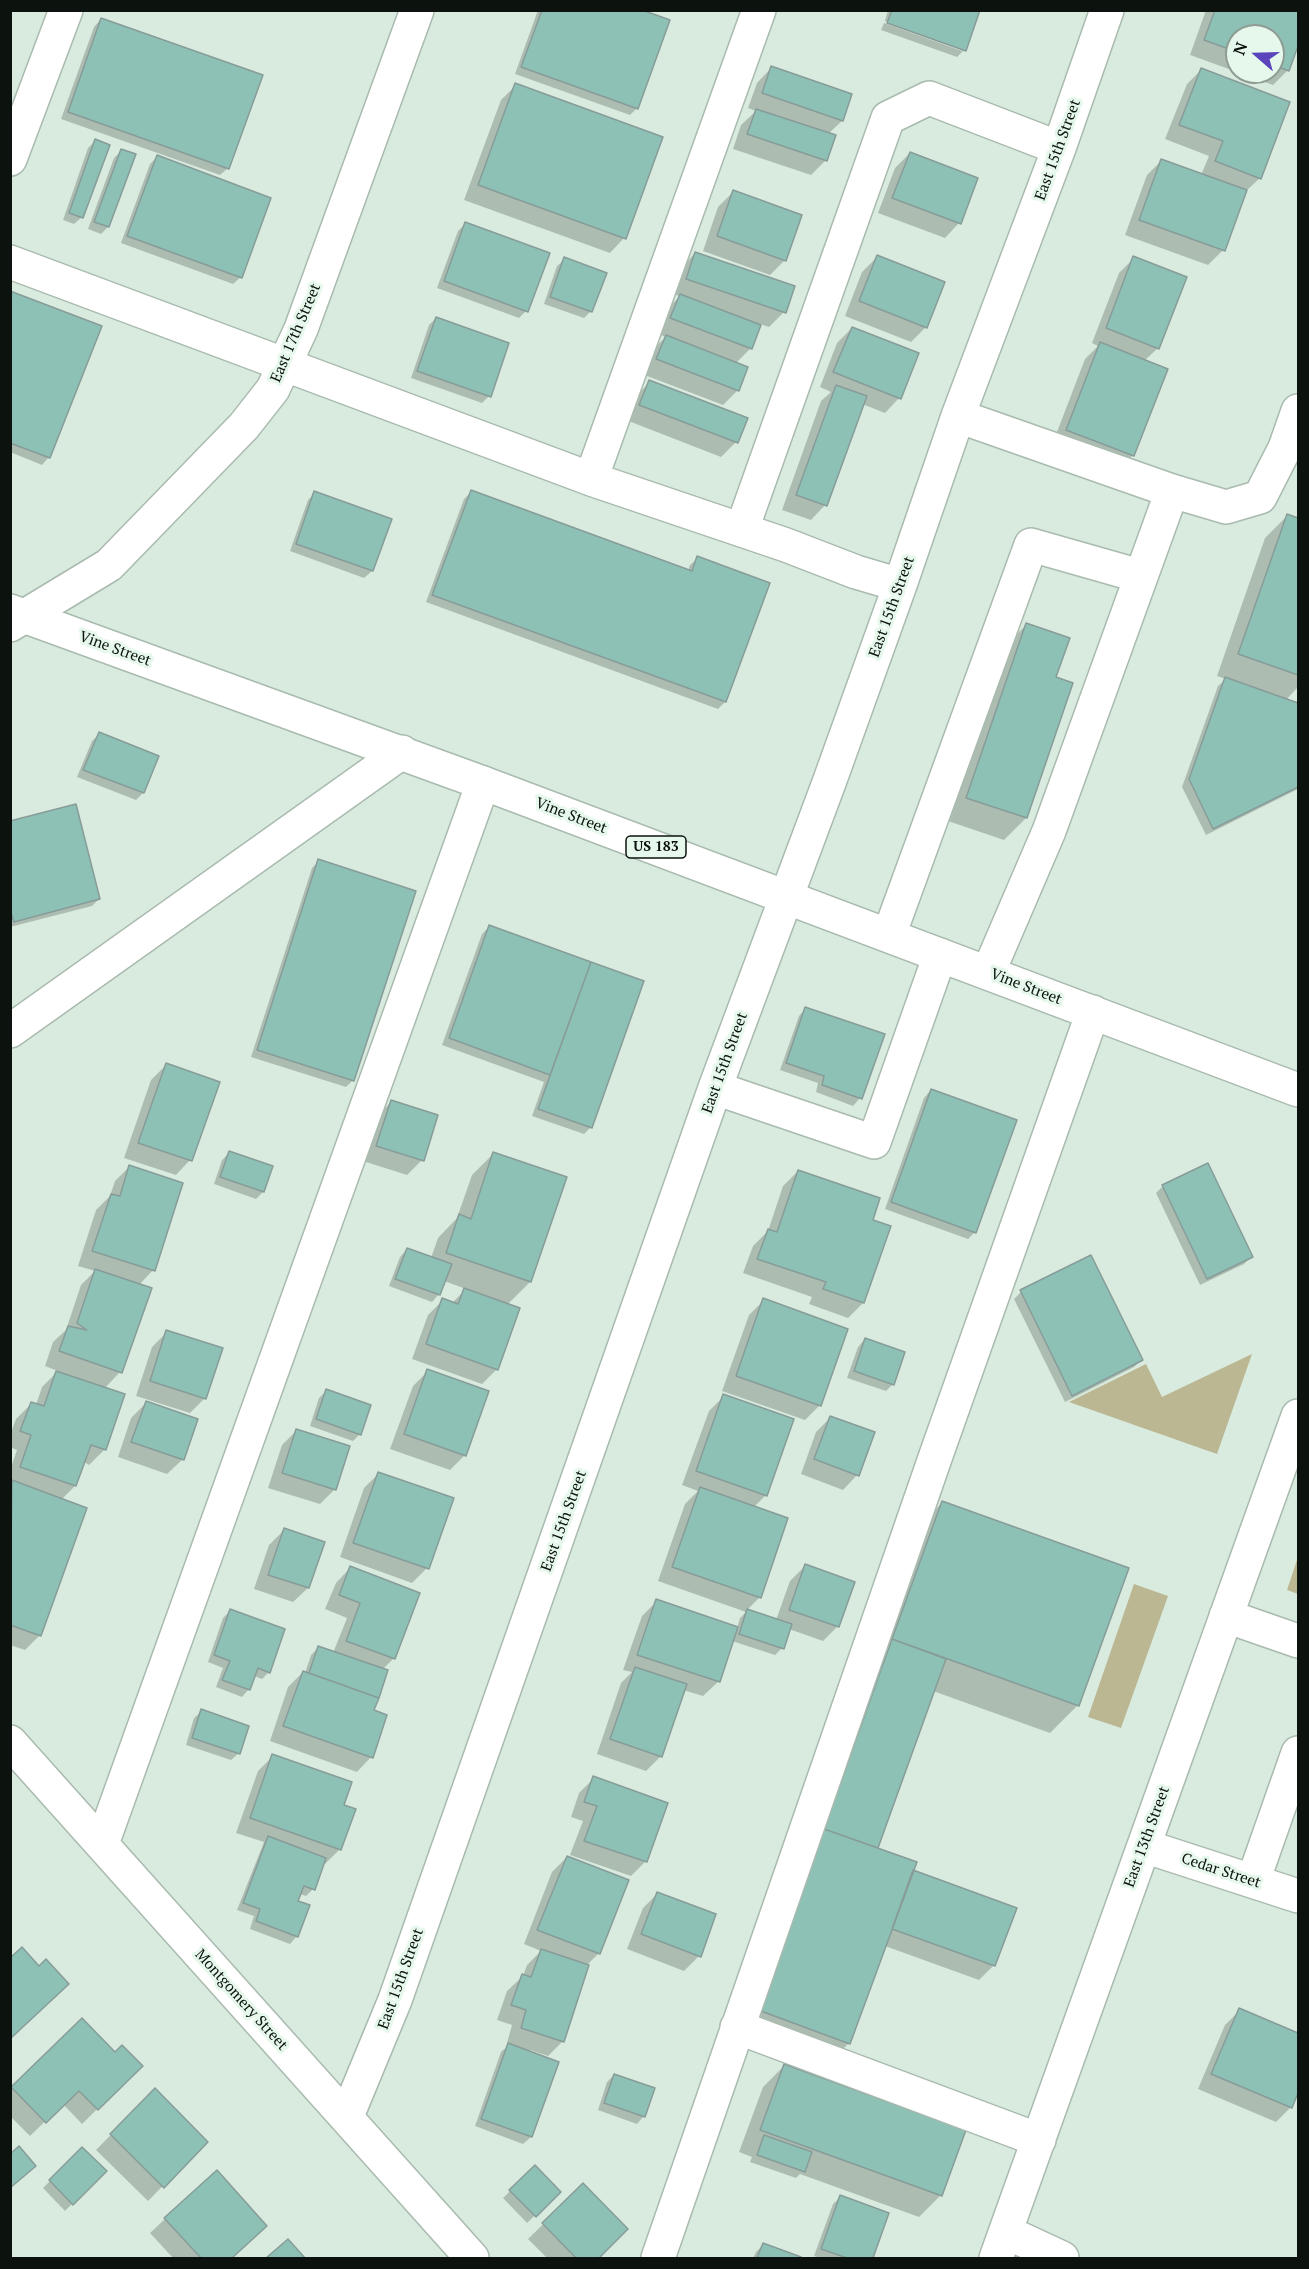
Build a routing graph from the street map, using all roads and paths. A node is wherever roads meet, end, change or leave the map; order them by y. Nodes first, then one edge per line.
1 (66, 10) edge
2 (417, 10) edge
3 (759, 10) edge
4 (1107, 10) edge
5 (1059, 148) junction
6 (10, 159) edge
7 (10, 262) edge
8 (284, 366) junction
9 (1299, 411) edge
10 (958, 416) junction
11 (591, 479) junction
12 (1172, 491) junction
13 (742, 529) junction
14 (1140, 576) junction
15 (900, 585) junction
16 (15, 617) edge
17 (402, 752) junction
18 (483, 783) junction
19 (786, 898) junction
20 (889, 935) junction
21 (940, 955) junction
22 (988, 973) junction
23 (1093, 1012) junction
24 (10, 1031) edge
25 (716, 1088) junction
26 (1299, 1090) edge
27 (1299, 1416) edge
28 (1227, 1616) junction
29 (1299, 1641) edge
30 (10, 1742) edge
31 (1296, 1766) edge
32 (102, 1844) junction
33 (1144, 1846) junction
34 (1253, 1881) junction
35 (1299, 1896) edge
36 (737, 2027) junction
37 (347, 2116) junction
38 (1039, 2140) junction
39 (1001, 2245) edge
40 (472, 2259) edge
41 (658, 2259) edge
42 (1062, 2259) edge

1 - 6 street
2 - 8 street, East 17th Street
3 - 11 street
4 - 5 street, East 15th Street
5 - 10 street, East 15th Street
5 - 13 street
7 - 8 street
8 - 11 street
8 - 16 street, East 17th Street
9 - 12 street
10 - 12 street
10 - 15 street, East 15th Street
11 - 13 street
12 - 14 street
13 - 15 street
14 - 20 street
14 - 22 street
15 - 19 street, East 15th Street
16 - 17 street, Vine Street / US 183
17 - 18 street, Vine Street / US 183
17 - 24 street
18 - 19 street, Vine Street / US 183
18 - 32 street
19 - 20 street, Vine Street / US 183
19 - 25 street, East 15th Street
20 - 21 street, Vine Street / US 183
21 - 22 street, Vine Street / US 183
21 - 25 street
22 - 23 street, Vine Street / US 183
23 - 26 street, Vine Street / US 183
23 - 36 street
25 - 37 street, East 15th Street
27 - 28 street, East 13th Street
28 - 29 street
28 - 33 street, East 13th Street
30 - 32 street, Montgomery Street
31 - 34 street
32 - 37 street, Montgomery Street
33 - 34 street, Cedar Street
33 - 38 street, East 13th Street
34 - 35 street, Cedar Street
36 - 38 street
36 - 41 street
37 - 40 street, Montgomery Street
38 - 39 street, East 13th Street
39 - 42 street

